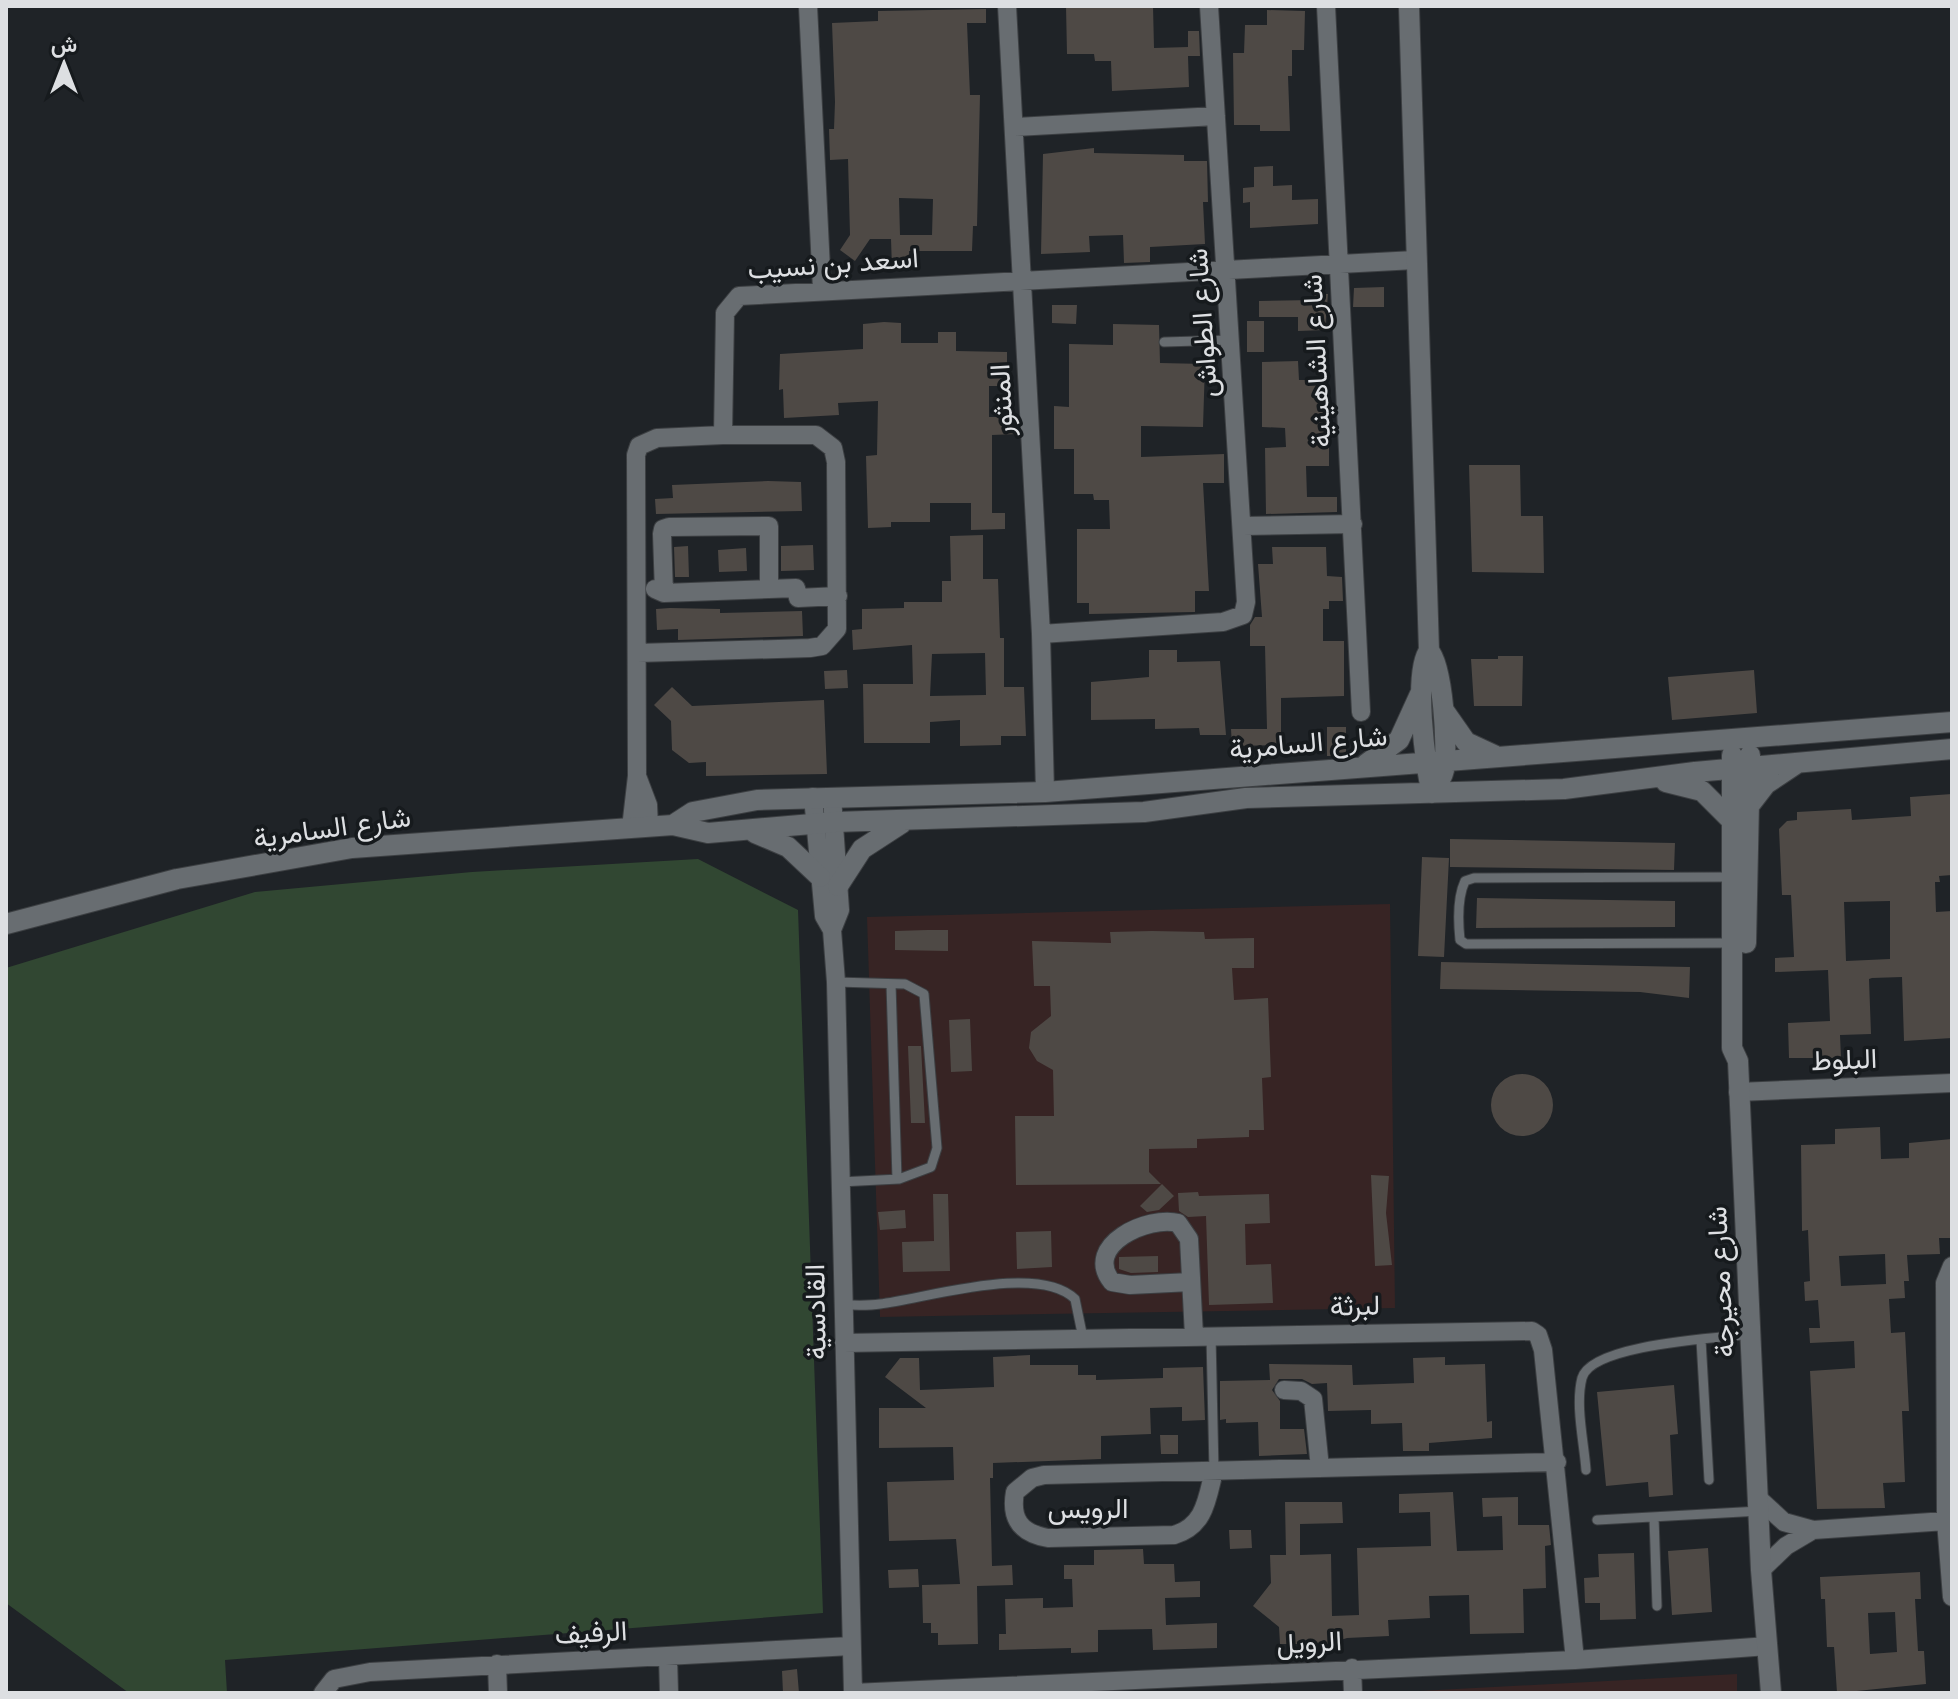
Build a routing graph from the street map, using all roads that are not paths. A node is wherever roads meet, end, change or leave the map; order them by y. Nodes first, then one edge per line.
1 (808, 6) edge
2 (1007, 6) edge
3 (1209, 6) edge
4 (1326, 6) edge
5 (1409, 6) edge
6 (1216, 116) junction
7 (1015, 127) junction
8 (1415, 260) junction
9 (1338, 265) junction
10 (1227, 271) junction
11 (1023, 280) junction
12 (822, 289) junction
13 (1231, 340) junction
14 (1164, 342) dead end
15 (723, 435) junction
16 (1353, 524) junction
17 (1243, 526) junction
18 (769, 588) junction
19 (637, 589) junction
20 (664, 593) junction
21 (838, 596) junction
22 (1041, 634) junction
23 (1429, 651) junction
24 (638, 653) junction
25 (1423, 686) junction
26 (1443, 709) junction
27 (1361, 712) dead end
28 (1952, 722) edge
29 (1741, 738) junction
30 (1952, 749) edge
31 (1506, 758) junction
32 (1435, 760) junction
33 (1802, 761) junction
34 (1364, 765) junction
35 (1741, 767) junction
36 (1618, 785) junction
37 (1045, 792) junction
38 (1432, 793) junction
39 (822, 797) junction
40 (1749, 806) junction
41 (912, 820) junction
42 (1732, 821) junction
43 (825, 824) junction
44 (673, 825) junction
45 (640, 827) junction
46 (747, 831) junction
47 (1732, 877) junction
48 (829, 882) junction
49 (6, 924) edge
50 (1732, 943) junction
51 (836, 982) junction
52 (891, 984) junction
53 (1738, 1061) junction
54 (1952, 1083) edge
55 (1738, 1092) junction
56 (897, 1179) junction
57 (840, 1182) junction
58 (1952, 1266) edge
59 (1191, 1282) junction
60 (843, 1305) junction
61 (1751, 1334) junction
62 (1202, 1336) junction
63 (1083, 1338) junction
64 (1701, 1340) junction
65 (844, 1343) junction
66 (1284, 1390) dead end
67 (1948, 1435) edge
68 (1557, 1462) junction
69 (1320, 1468) junction
70 (1586, 1470) dead end
71 (1214, 1471) junction
72 (1709, 1480) dead end
73 (1759, 1505) junction
74 (1654, 1517) junction
75 (1597, 1520) dead end
76 (1946, 1521) junction
77 (1813, 1530) junction
78 (1761, 1570) junction
79 (1952, 1597) edge
80 (1657, 1606) dead end
81 (851, 1646) junction
82 (1768, 1646) junction
83 (668, 1656) junction
84 (1575, 1660) junction
85 (497, 1664) junction
86 (1352, 1668) junction
87 (1176, 1685) edge
88 (328, 1686) edge
89 (1050, 1688) edge
90 (498, 1693) edge
91 (669, 1693) edge
92 (853, 1693) edge
93 (1353, 1693) edge
94 (1771, 1693) edge

1 - 12 street
2 - 7 street, المنثور
3 - 6 street, شارع الطواش
4 - 9 street, شارع الشاهينية
5 - 8 street
6 - 7 street
6 - 10 street, شارع الطواش
7 - 11 street, المنثور
8 - 9 street, اسعد بن نسيب
8 - 23 street
9 - 10 street, اسعد بن نسيب
9 - 16 street, شارع الشاهينية
10 - 11 street, اسعد بن نسيب
10 - 13 street, شارع الطواش
11 - 12 street, اسعد بن نسيب
11 - 22 street, المنثور
12 - 15 street, اسعد بن نسيب
13 - 14 lane
13 - 17 street, شارع الطواش
15 - 19 street
15 - 21 street
16 - 17 street
16 - 27 street, شارع الشاهينية
17 - 22 street, شارع الطواش
18 - 20 street
18 - 20 street
18 - 21 street
19 - 20 street
19 - 24 street
21 - 24 street
22 - 37 street, المنثور
23 - 25 street
23 - 26 street
24 - 45 street
25 - 32 street
25 - 34 street
26 - 31 street
26 - 32 street
28 - 29 street, شارع السامرية
29 - 31 street, شارع السامرية
29 - 35 street, شارع محيرجة
30 - 33 street, شارع السامرية
31 - 32 street, شارع السامرية
32 - 34 street, شارع السامرية
32 - 38 street
33 - 35 street, شارع السامرية
33 - 40 street
34 - 37 street, شارع السامرية
35 - 36 street, شارع السامرية
35 - 40 street, شارع محيرجة
35 - 42 street, شارع محيرجة
36 - 38 street, شارع السامرية
36 - 42 street
37 - 39 street, شارع السامرية
38 - 41 street, شارع السامرية
39 - 43 street, القادسية
39 - 44 street, شارع السامرية
40 - 53 street, شارع محيرجة
41 - 43 street, شارع السامرية
41 - 48 street
42 - 47 street, شارع محيرجة
43 - 46 street, شارع السامرية
43 - 48 street, القادسية
44 - 45 street, شارع السامرية
44 - 46 street, شارع السامرية
45 - 49 street, شارع السامرية
46 - 48 street
47 - 50 street, شارع محيرجة
47 - 50 lane
48 - 51 street, القادسية
50 - 53 street, شارع محيرجة
51 - 52 lane
51 - 57 street, القادسية
52 - 56 lane
52 - 56 lane
53 - 55 street, شارع محيرجة
54 - 55 street, البلوط
55 - 61 street, شارع محيرجة
56 - 57 lane
57 - 60 street, القادسية
58 - 67 street
59 - 59 street
59 - 62 street
60 - 63 lane
60 - 65 street, القادسية
61 - 64 lane
61 - 73 street, شارع محيرجة
62 - 63 street, لبرثة
62 - 68 street, لبرثة
62 - 71 lane
63 - 65 street, لبرثة
64 - 70 lane
64 - 72 lane
65 - 81 street, القادسية
66 - 69 street
67 - 76 street
68 - 69 street, الرويس
68 - 84 street, لبرثة
69 - 71 street, الرويس
71 - 71 street, الرويس
73 - 74 lane
73 - 77 street
73 - 78 street, شارع محيرجة
74 - 75 lane
74 - 80 lane
76 - 77 street
76 - 79 street
77 - 78 street
78 - 82 street, شارع محيرجة
81 - 83 street, الرفيف
81 - 92 street, القادسية
82 - 84 street, الرويل
82 - 94 street, شارع محيرجة
83 - 85 street, الرفيف
83 - 91 street
84 - 86 street, الرويل
85 - 88 street, الرفيف
85 - 90 street
86 - 87 street, الرويل
86 - 93 street
87 - 89 street, الرويل
89 - 92 street, الرويل

